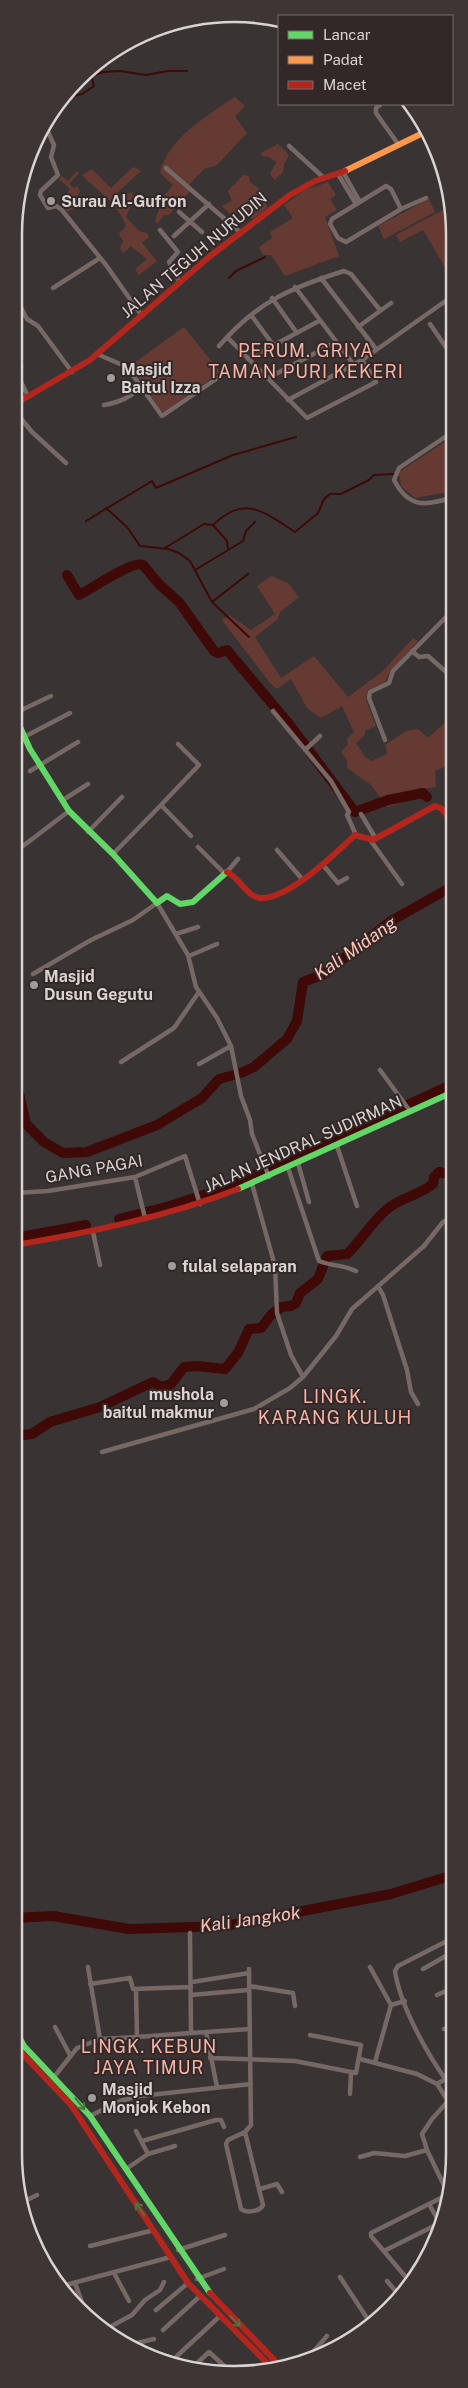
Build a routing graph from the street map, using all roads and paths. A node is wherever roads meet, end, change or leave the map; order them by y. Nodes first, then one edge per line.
1 (380, 105) edge
2 (48, 133) edge
3 (421, 134) edge
4 (398, 144) junction
5 (289, 146) dead end
6 (166, 168) dead end
7 (340, 173) junction
8 (324, 178) junction
9 (426, 198) dead end
10 (358, 203) junction
11 (210, 204) junction
12 (401, 209) junction
13 (179, 212) dead end
14 (190, 221) junction
15 (160, 230) dead end
16 (202, 232) dead end
17 (241, 233) junction
18 (174, 236) dead end
19 (100, 258) junction
20 (321, 278) junction
21 (180, 283) junction
22 (295, 287) junction
23 (54, 288) dead end
24 (272, 298) junction
25 (446, 301) edge
26 (391, 303) dead end
27 (22, 309) edge
28 (380, 310) junction
29 (251, 315) junction
30 (142, 316) junction
31 (319, 321) junction
32 (430, 324) dead end
33 (358, 326) junction
34 (297, 333) junction
35 (227, 337) junction
36 (336, 342) junction
37 (220, 346) dead end
38 (274, 346) junction
39 (446, 347) edge
40 (376, 349) junction
41 (97, 354) junction
42 (248, 359) junction
43 (362, 360) junction
44 (354, 365) junction
45 (72, 372) junction
46 (219, 377) dead end
47 (268, 378) junction
48 (22, 384) edge
49 (140, 386) junction
50 (28, 396) junction
51 (22, 400) edge
52 (288, 400) junction
53 (104, 405) dead end
54 (22, 420) edge
55 (446, 436) edge
56 (66, 463) dead end
57 (446, 499) edge
58 (446, 618) edge
59 (412, 651) junction
60 (446, 671) edge
61 (51, 696) dead end
62 (22, 711) edge
63 (273, 711) dead end
64 (70, 712) dead end
65 (22, 732) edge
66 (320, 736) dead end
67 (24, 737) junction
68 (385, 740) dead end
69 (78, 742) dead end
70 (178, 744) dead end
71 (307, 748) junction
72 (41, 765) junction
73 (30, 771) dead end
74 (88, 784) dead end
75 (122, 797) dead end
76 (63, 800) junction
77 (161, 805) junction
78 (69, 811) junction
79 (360, 814) dead end
80 (446, 814) edge
81 (88, 832) junction
82 (356, 835) junction
83 (191, 836) dead end
84 (374, 840) junction
85 (198, 847) dead end
86 (22, 848) edge
87 (277, 850) dead end
88 (113, 854) junction
89 (238, 859) dead end
90 (323, 865) junction
91 (225, 873) junction
92 (347, 878) dead end
93 (302, 880) junction
94 (402, 884) dead end
95 (157, 903) junction
96 (198, 927) dead end
97 (176, 934) junction
98 (217, 944) dead end
99 (189, 956) junction
100 (33, 974) dead end
101 (199, 992) junction
102 (231, 1046) junction
103 (121, 1062) dead end
104 (199, 1064) dead end
105 (380, 1070) dead end
106 (446, 1094) edge
107 (407, 1108) junction
108 (337, 1146) junction
109 (298, 1164) junction
110 (288, 1168) junction
111 (268, 1175) junction
112 (134, 1177) junction
113 (252, 1184) junction
114 (22, 1193) edge
115 (198, 1199) junction
116 (309, 1202) dead end
117 (357, 1206) dead end
118 (144, 1215) junction
119 (446, 1220) edge
120 (93, 1232) junction
121 (22, 1244) edge
122 (100, 1265) dead end
123 (356, 1272) dead end
124 (378, 1286) junction
125 (303, 1377) junction
126 (418, 1404) dead end
127 (102, 1452) dead end
128 (190, 1933) dead end
129 (446, 1942) edge
130 (446, 1956) edge
131 (370, 1966) dead end
132 (88, 1967) dead end
133 (423, 1969) dead end
134 (90, 1984) junction
135 (191, 1984) junction
136 (248, 1988) junction
137 (136, 1989) junction
138 (446, 1991) edge
139 (191, 1995) junction
140 (437, 1995) dead end
141 (405, 2001) junction
142 (391, 2005) junction
143 (295, 2006) dead end
144 (55, 2027) dead end
145 (250, 2029) junction
146 (206, 2032) junction
147 (191, 2033) junction
148 (310, 2035) dead end
149 (137, 2037) junction
150 (100, 2039) junction
151 (22, 2048) edge
152 (22, 2050) edge
153 (70, 2054) junction
154 (210, 2058) junction
155 (251, 2059) junction
156 (360, 2059) junction
157 (374, 2062) junction
158 (351, 2074) junction
159 (54, 2077) junction
160 (446, 2080) joint
161 (251, 2084) junction
162 (437, 2084) junction
163 (217, 2087) junction
164 (350, 2094) dead end
165 (446, 2099) edge
166 (446, 2104) edge
167 (90, 2116) junction
168 (224, 2127) dead end
169 (136, 2131) dead end
170 (245, 2132) junction
171 (142, 2141) junction
172 (175, 2146) dead end
173 (113, 2150) junction
174 (427, 2150) junction
175 (148, 2154) junction
176 (105, 2157) junction
177 (360, 2157) dead end
178 (126, 2169) junction
179 (443, 2184) edge
180 (260, 2188) junction
181 (282, 2192) dead end
182 (37, 2195) dead end
183 (440, 2198) edge
184 (28, 2200) edge
185 (429, 2204) junction
186 (436, 2217) edge
187 (432, 2226) edge
188 (154, 2230) junction
189 (225, 2235) dead end
190 (90, 2246) dead end
191 (178, 2250) junction
192 (384, 2251) junction
193 (171, 2257) junction
194 (224, 2270) dead end
195 (114, 2273) junction
196 (340, 2277) dead end
197 (406, 2277) edge
198 (197, 2279) junction
199 (388, 2281) dead end
200 (164, 2282) dead end
201 (75, 2283) junction
202 (188, 2283) junction
203 (68, 2285) edge
204 (395, 2290) edge
205 (200, 2296) junction
206 (81, 2300) edge
207 (216, 2300) junction
208 (129, 2301) dead end
209 (209, 2305) junction
210 (156, 2310) dead end
211 (220, 2316) junction
212 (367, 2318) edge
213 (111, 2326) edge
214 (162, 2330) dead end
215 (327, 2336) dead end
216 (154, 2339) dead end
217 (138, 2343) edge
218 (316, 2349) edge
219 (177, 2356) dead end
220 (275, 2361) edge
221 (198, 2362) edge
222 (267, 2363) edge
223 (224, 2365) edge

1 - 4 street
2 - 19 street
3 - 4 main road, JALAN TEGUH NURUDIN
4 - 7 main road, JALAN TEGUH NURUDIN
5 - 8 street
6 - 11 street
7 - 8 main road, JALAN TEGUH NURUDIN
7 - 10 street
8 - 17 main road, JALAN TEGUH NURUDIN
9 - 12 street
10 - 12 street
10 - 12 street
11 - 14 street
11 - 17 street
13 - 14 street
14 - 16 street
14 - 18 street
15 - 21 street
17 - 21 main road, JALAN TEGUH NURUDIN
19 - 23 street
19 - 30 street
20 - 22 street
20 - 28 street
20 - 33 street
21 - 30 main road, JALAN TEGUH NURUDIN
22 - 24 street
22 - 31 street
24 - 29 street
24 - 34 street
25 - 40 street
26 - 28 street
27 - 45 street
28 - 33 street
29 - 35 street
29 - 38 street
30 - 41 main road, JALAN TEGUH NURUDIN
31 - 34 street
31 - 36 street
32 - 39 street
33 - 40 street
34 - 38 street
35 - 37 street
35 - 42 street
36 - 44 street
36 - 47 street
38 - 42 street
40 - 43 street
41 - 45 main road, JALAN TEGUH NURUDIN
41 - 49 street
42 - 47 street
43 - 44 street
43 - 52 street
44 - 52 street
45 - 50 main road, JALAN TEGUH NURUDIN
46 - 49 street
47 - 52 street
48 - 50 street
49 - 53 street
50 - 51 main road, JALAN TEGUH NURUDIN
54 - 56 street
55 - 57 street
58 - 59 street
59 - 60 street
59 - 68 street
61 - 62 street
63 - 71 street
64 - 67 street
65 - 67 main road
66 - 71 street
67 - 72 main road
69 - 72 street
70 - 77 street
71 - 82 street
72 - 73 street
72 - 76 main road
74 - 76 street
75 - 81 street
76 - 78 main road
77 - 83 street
77 - 88 street
78 - 81 main road
78 - 86 street
79 - 84 street
80 - 84 main road
81 - 88 main road
82 - 84 main road
82 - 90 main road
84 - 94 street
85 - 91 street
87 - 93 street
88 - 95 main road
89 - 91 street
90 - 92 street
90 - 93 main road
91 - 93 main road
91 - 95 main road
95 - 97 street
95 - 100 street
96 - 97 street
97 - 99 street
98 - 99 street
99 - 101 street
101 - 102 street
101 - 103 street
102 - 104 street
102 - 111 street
105 - 107 street
106 - 107 main road, JALAN JENDRAL SUDIRMAN
107 - 108 main road, JALAN JENDRAL SUDIRMAN
108 - 109 main road, JALAN JENDRAL SUDIRMAN
108 - 117 street
109 - 110 main road, JALAN JENDRAL SUDIRMAN
109 - 116 street
110 - 111 main road, JALAN JENDRAL SUDIRMAN
110 - 123 street
111 - 113 main road, JALAN JENDRAL SUDIRMAN
112 - 114 street, GANG PAGAI
112 - 115 street, GANG PAGAI
112 - 118 street
113 - 115 main road, JALAN JENDRAL SUDIRMAN
113 - 125 street
115 - 118 main road, JALAN JENDRAL SUDIRMAN
118 - 120 main road, JALAN JENDRAL SUDIRMAN
119 - 124 street
120 - 121 main road, JALAN JENDRAL SUDIRMAN
120 - 122 street
124 - 125 street
124 - 126 street
125 - 127 street
128 - 135 street
129 - 141 street
130 - 133 street
131 - 142 street
132 - 134 street
134 - 137 street
134 - 150 street
135 - 136 street
135 - 137 street
135 - 139 street
136 - 139 street
136 - 143 street
136 - 145 street
137 - 149 street
138 - 140 street
139 - 147 street
141 - 142 street
141 - 160 street
142 - 157 street
144 - 153 street
145 - 146 street
145 - 155 street
146 - 147 street
146 - 154 street
147 - 149 street
148 - 156 street
149 - 150 street
150 - 153 street
151 - 159 main road
152 - 176 main road
153 - 159 street
154 - 155 street
154 - 163 street
155 - 158 street
155 - 161 street
156 - 157 street
156 - 158 street
157 - 162 street
158 - 164 street
159 -> 167 main road
160 - 162 street
161 - 163 street
161 - 170 street
162 - 165 street
163 - 167 street
166 - 174 street
167 - 173 main road
168 - 171 street
169 - 171 street
170 - 180 street
170 - 180 street
171 - 175 street
172 - 175 street
173 - 176 main road
173 - 178 main road
174 - 177 street
174 - 179 street
175 - 178 street
188 -> 176 main road
178 - 191 main road
180 - 181 street
182 - 184 street
183 - 185 street
185 - 186 street
185 - 192 street
187 - 192 street
188 - 190 street
188 - 193 main road
189 - 191 street
191 - 198 main road
192 - 197 street
193 - 195 street
193 - 202 main road
194 - 198 street
195 - 201 street
195 - 208 street
196 - 212 street
198 - 207 main road
199 - 204 street
200 - 213 street
201 - 203 street
201 - 206 street
202 - 205 main road
202 - 210 street
205 - 209 main road
205 - 214 street
207 - 209 main road
207 -> 220 main road
209 - 211 main road
211 - 219 street
211 - 222 main road
215 - 218 street
216 - 217 street
221 - 223 street

